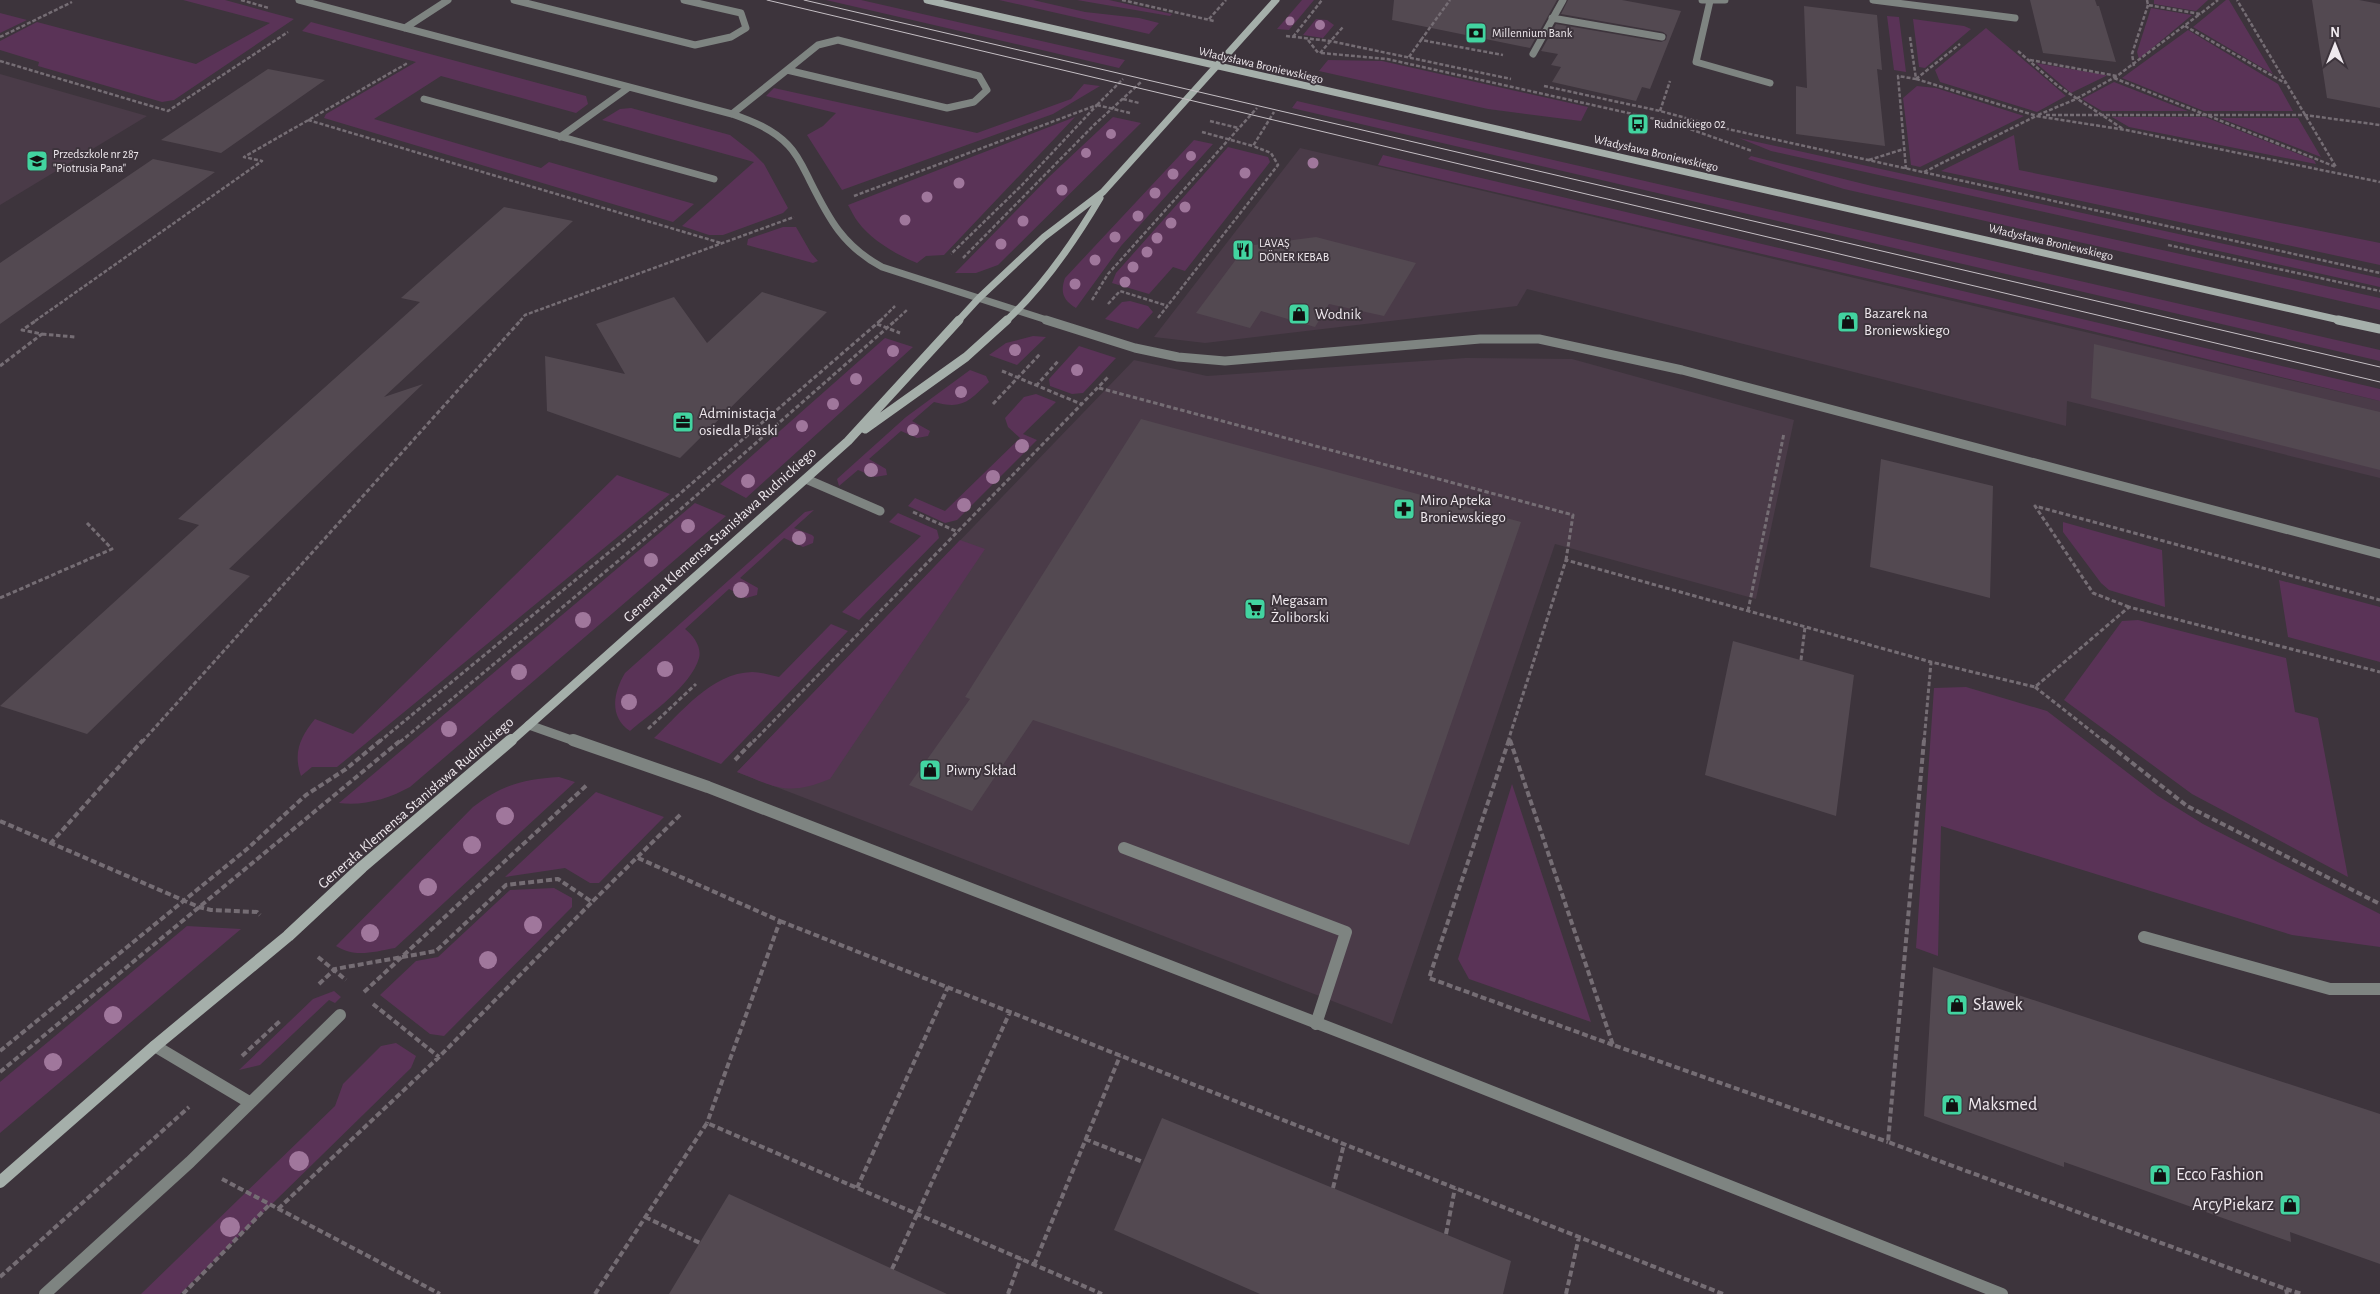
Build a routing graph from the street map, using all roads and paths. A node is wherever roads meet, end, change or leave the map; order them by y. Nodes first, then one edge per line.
1 (299, 0) edge
2 (448, 0) edge
3 (514, 0) edge
4 (684, 0) edge
5 (927, 0) edge
6 (1122, 0) edge
7 (1226, 0) edge
8 (1276, 0) edge
9 (1322, 0) edge
10 (1450, 0) edge
11 (1563, 0) edge
12 (1702, 0) edge
13 (1725, 0) edge
14 (1873, 0) edge
15 (2148, 0) edge
16 (2218, 0) edge
17 (2237, 0) edge
18 (72, 2) dead end
19 (1710, 2) junction
20 (1905, 4) junction
21 (2148, 5) junction
22 (2200, 14) junction
23 (1552, 18) junction
24 (2015, 18) dead end
25 (1209, 19) junction
26 (2185, 26) junction
27 (1343, 27) dead end
28 (294, 28) dead end
29 (405, 28) junction
30 (1249, 29) junction
31 (287, 32) junction
32 (296, 35) dead end
33 (0, 37) edge
34 (1293, 38) junction
35 (1662, 38) dead end
36 (1308, 40) junction
37 (1421, 40) junction
38 (1330, 41) junction
39 (2016, 49) dead end
40 (1320, 53) junction
41 (1533, 54) dead end
42 (1166, 55) junction
43 (1506, 55) dead end
44 (1409, 57) junction
45 (1376, 58) dead end
46 (2029, 60) junction
47 (0, 61) edge
48 (396, 62) dead end
49 (2134, 66) junction
50 (1217, 67) junction
51 (786, 70) junction
52 (2117, 76) junction
53 (1543, 78) dead end
54 (2114, 78) junction
55 (1916, 79) junction
56 (1278, 81) junction
57 (1520, 81) dead end
58 (1770, 83) dead end
59 (2286, 84) junction
60 (1538, 85) dead end
61 (1298, 86) junction
62 (1548, 87) junction
63 (628, 88) junction
64 (1664, 97) dead end
65 (424, 99) dead end
66 (2076, 99) junction
67 (1097, 105) junction
68 (1110, 108) junction
69 (1660, 111) junction
70 (732, 114) junction
71 (2101, 114) junction
72 (2203, 114) junction
73 (2304, 115) junction
74 (2036, 116) junction
75 (308, 120) junction
76 (1167, 122) junction
77 (2380, 125) edge
78 (2126, 130) junction
79 (560, 137) junction
80 (1227, 139) junction
81 (1904, 150) junction
82 (1752, 151) dead end
83 (1868, 160) junction
84 (2336, 167) junction
85 (1906, 168) junction
86 (1924, 172) junction
87 (2338, 174) junction
88 (714, 179) dead end
89 (2380, 182) edge
90 (1103, 192) junction
91 (823, 207) junction
92 (722, 244) junction
93 (2380, 273) edge
94 (924, 280) junction
95 (936, 284) junction
96 (979, 298) junction
97 (1018, 310) junction
98 (1068, 326) junction
99 (2380, 329) edge
100 (42, 334) junction
101 (75, 337) dead end
102 (0, 366) edge
103 (1099, 388) dead end
104 (993, 404) dead end
105 (1785, 426) dead end
106 (848, 441) junction
107 (806, 479) junction
108 (2030, 499) dead end
109 (2035, 506) junction
110 (906, 509) dead end
111 (880, 511) dead end
112 (87, 523) dead end
113 (958, 532) dead end
114 (2380, 554) edge
115 (1566, 560) junction
116 (0, 598) edge
117 (2380, 600) edge
118 (2129, 606) junction
119 (1748, 611) junction
120 (1805, 626) junction
121 (1801, 660) dead end
122 (1931, 662) junction
123 (2380, 672) edge
124 (696, 684) dead end
125 (2035, 688) junction
126 (529, 725) junction
127 (1509, 738) junction
128 (618, 756) junction
129 (0, 821) edge
130 (50, 844) junction
131 (1124, 848) dead end
132 (638, 858) dead end
133 (183, 901) junction
134 (592, 902) dead end
135 (2380, 904) edge
136 (199, 907) junction
137 (780, 921) junction
138 (288, 936) junction
139 (2144, 937) dead end
140 (948, 987) junction
141 (2380, 989) edge
142 (361, 994) junction
143 (1010, 1012) junction
144 (340, 1015) joint
145 (1316, 1024) junction
146 (1613, 1045) junction
147 (155, 1046) junction
148 (0, 1052) edge
149 (1120, 1056) junction
150 (439, 1057) junction
151 (0, 1072) edge
152 (249, 1102) junction
153 (707, 1123) junction
154 (155, 1138) dead end
155 (1085, 1140) junction
156 (1888, 1142) junction
157 (1344, 1144) junction
158 (190, 1162) junction
159 (1143, 1162) dead end
160 (0, 1182) edge
161 (857, 1188) junction
162 (1333, 1188) dead end
163 (1455, 1188) junction
164 (270, 1204) junction
165 (278, 1209) junction
166 (917, 1214) junction
167 (646, 1216) junction
168 (1446, 1234) dead end
169 (1579, 1237) junction
170 (700, 1243) dead end
171 (1022, 1258) junction
172 (1034, 1265) junction
173 (892, 1269) dead end
174 (2286, 1291) edge
175 (45, 1294) edge
176 (183, 1294) edge
177 (440, 1294) edge
178 (595, 1294) edge
179 (1008, 1294) edge
180 (1102, 1294) edge
181 (1566, 1294) edge
182 (1723, 1294) edge
183 (2002, 1294) edge
184 (2302, 1294) edge

1 - 29 street
2 - 29 street
3 - 4 street
5 - 42 street, Władysława Broniewskiego
6 - 25 path
7 - 25 path
8 - 30 street, Generała Klemensa Stanisława Rudnickiego
9 - 34 path
10 - 37 path
11 - 23 street
12 - 19 street
13 - 19 street
14 - 20 street
15 - 21 path
16 - 22 path
17 - 59 path
18 - 33 path
19 - 58 street
20 - 24 street
20 - 55 path
21 - 22 path
21 - 49 path
22 - 26 path
23 - 35 street
23 - 41 street
25 - 30 path
26 - 49 path
26 - 59 path
27 - 38 path
28 - 31 path
29 - 63 street
30 - 34 path
30 - 50 street, Generała Klemensa Stanisława Rudnickiego
31 - 32 path
31 - 47 path
34 - 36 path
36 - 38 path
36 - 40 path
37 - 43 path
37 - 44 path
38 - 40 path
38 - 44 path
39 - 46 path
40 - 61 path
42 - 50 street, Władysława Broniewskiego
42 - 68 path
44 - 57 path
45 - 82 path
46 - 52 path
46 - 66 path
48 - 75 path
49 - 52 path
50 - 56 street, Władysława Broniewskiego
50 - 76 street, Generała Klemensa Stanisława Rudnickiego
51 - 51 street
51 - 70 street
52 - 54 path
53 - 62 path
54 - 66 path
54 - 72 path
55 - 74 path
55 - 81 path
56 - 61 street, Władysława Broniewskiego
56 - 80 path
59 - 73 path
60 - 62 path
61 - 80 path
61 - 99 street, Władysława Broniewskiego
62 - 69 path
63 - 70 street
63 - 79 street
64 - 69 path
65 - 79 street
66 - 71 path
66 - 74 path
67 - 68 path
67 - 91 path
67 - 94 path
68 - 76 path
68 - 95 path
69 - 83 path
70 - 91 street
71 - 72 path
71 - 74 path
71 - 78 path
72 - 73 path
72 - 84 path
73 - 77 path
73 - 84 path
74 - 78 path
74 - 86 path
75 - 92 path
75 - 100 path
76 - 80 path
76 - 90 street, Generała Klemensa Stanisława Rudnickiego
78 - 87 path
79 - 88 street
80 - 98 path
81 - 83 path
81 - 85 path
83 - 85 path
84 - 87 path
85 - 86 path
86 - 93 path
87 - 89 path
90 - 96 street, Generała Klemensa Stanisława Rudnickiego
90 - 97 street, Generała Klemensa Stanisława Rudnickiego
91 - 92 path
91 - 94 street
92 - 130 path
94 - 95 street
94 - 133 path
95 - 96 street
95 - 136 path
96 - 97 street
96 - 106 street, Generała Klemensa Stanisława Rudnickiego
97 - 98 street
97 - 106 street, Generała Klemensa Stanisława Rudnickiego
98 - 104 path
98 - 114 street
100 - 101 path
100 - 102 path
103 - 115 path
105 - 119 path
106 - 107 street, Generała Klemensa Stanisława Rudnickiego
107 - 111 street
107 - 126 street, Generała Klemensa Stanisława Rudnickiego
108 - 109 path
109 - 117 path
109 - 118 path
110 - 113 path
112 - 116 path
115 - 119 path
115 - 127 path
118 - 123 path
118 - 125 path
119 - 120 path
120 - 121 path
120 - 122 path
122 - 125 path
122 - 156 path
124 - 128 path
125 - 135 path
126 - 128 street
126 - 138 street, Generała Klemensa Stanisława Rudnickiego
127 - 146 path
127 - 146 path
128 - 142 path
128 - 145 street
129 - 130 path
130 - 133 path
131 - 145 street
132 - 137 path
133 - 136 path
133 - 148 path
134 - 150 path
136 - 138 path
136 - 151 path
137 - 140 path
137 - 153 path
138 - 142 path
138 - 147 street, Generała Klemensa Stanisława Rudnickiego
139 - 141 street
140 - 143 path
140 - 161 path
142 - 144 path
142 - 150 path
143 - 149 path
143 - 166 path
144 - 152 street
145 - 183 street
146 - 156 path
147 - 152 street
147 - 160 street, Generała Klemensa Stanisława Rudnickiego
149 - 155 path
149 - 157 path
150 - 165 path
152 - 158 street
153 - 161 path
153 - 167 path
154 - 158 path
155 - 159 path
155 - 172 path
156 - 174 path
157 - 162 path
157 - 163 path
158 - 164 path
158 - 175 street
161 - 166 path
163 - 168 path
163 - 169 path
164 - 165 path
164 - 176 path
165 - 177 path
166 - 171 path
166 - 173 path
167 - 170 path
167 - 178 path
169 - 181 path
169 - 182 path
171 - 172 path
171 - 179 path
172 - 180 path
174 - 184 path

